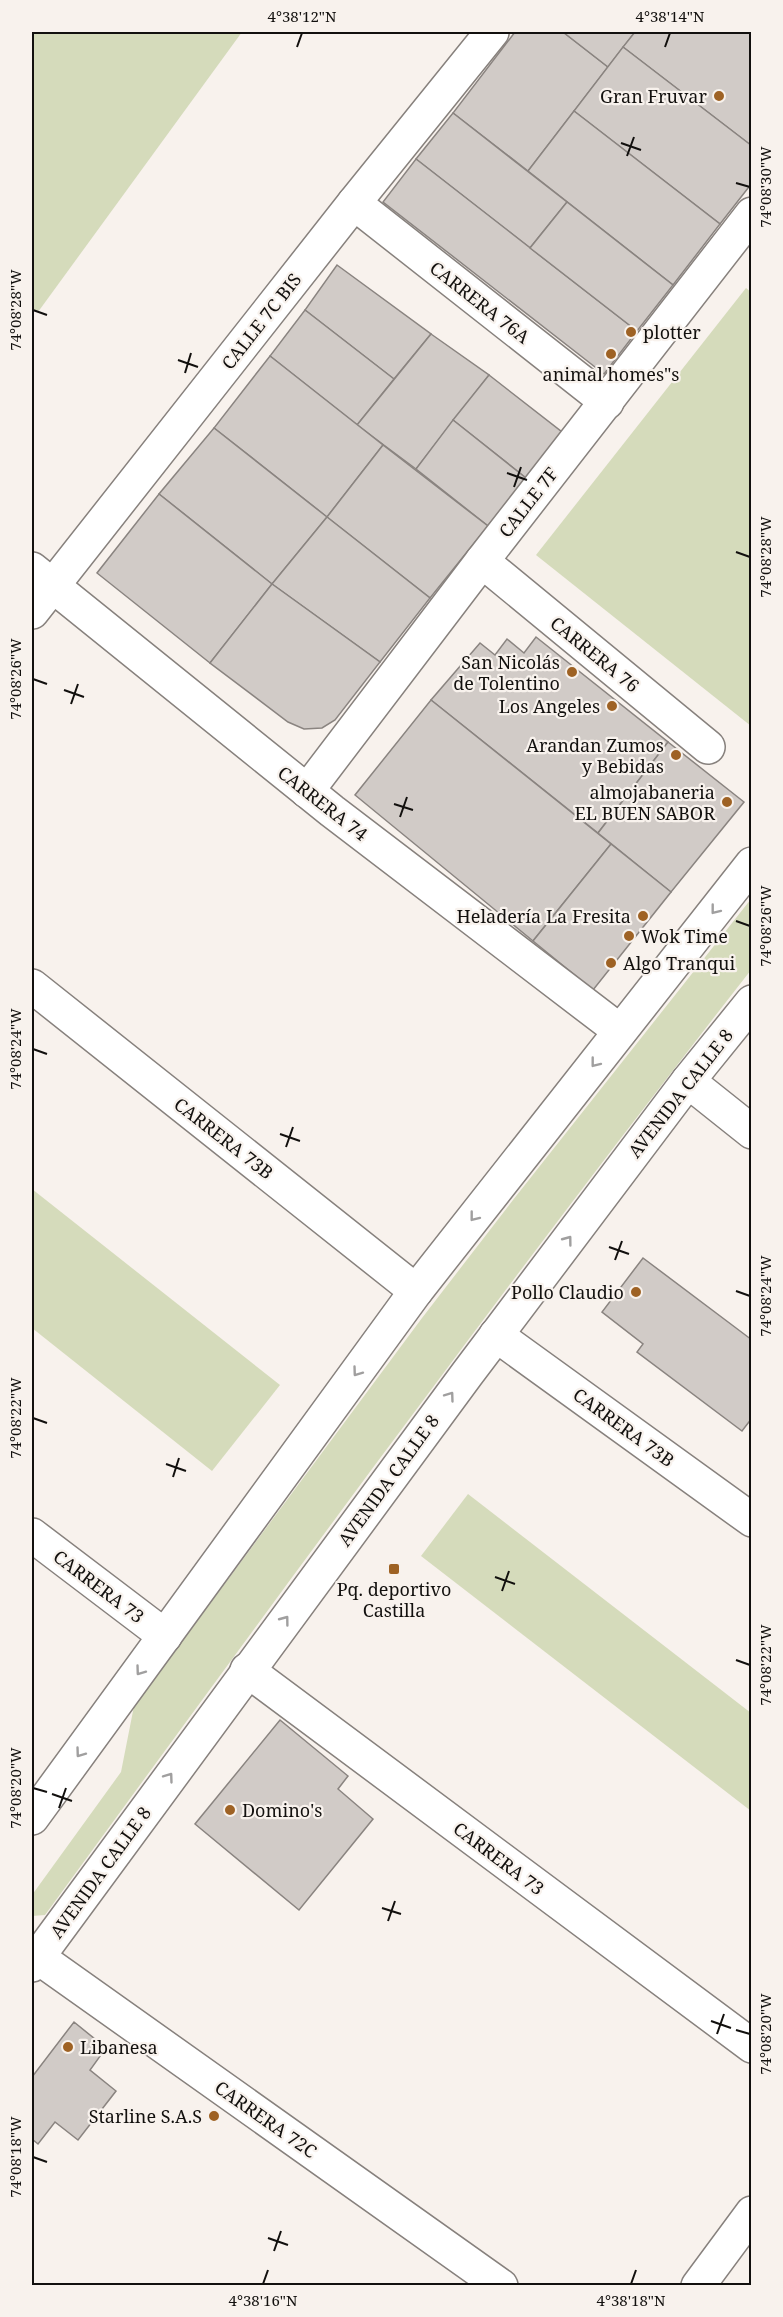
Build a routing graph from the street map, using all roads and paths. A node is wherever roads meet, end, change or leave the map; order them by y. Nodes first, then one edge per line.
1 (492, 32) edge
2 (354, 203) junction
3 (752, 214) edge
4 (607, 402) junction
5 (482, 561) junction
6 (42, 578) edge
7 (32, 612) edge
8 (708, 747) dead end
9 (307, 792) junction
10 (752, 864) edge
11 (32, 986) edge
12 (752, 1002) edge
13 (620, 1031) junction
14 (688, 1081) junction
15 (752, 1132) edge
16 (416, 1291) junction
17 (496, 1335) junction
18 (752, 1520) edge
19 (32, 1535) edge
20 (165, 1636) junction
21 (247, 1670) junction
22 (32, 1818) edge
23 (33, 1958) edge
24 (752, 2046) edge
25 (752, 2213) edge
26 (501, 2286) edge
27 (698, 2286) edge

1 - 2 street, CALLE 7C BIS
2 - 4 street, CARRERA 76A
2 - 6 street, CALLE 7C BIS
3 - 4 street, CALLE 7F
4 - 5 street, CALLE 7F
5 - 8 street, CARRERA 76
5 - 9 street, CALLE 7F
6 - 7 street, CALLE 7C BIS
6 - 9 street, CARRERA 74
9 - 13 street, CARRERA 74
10 -> 13 street
11 - 16 street, CARRERA 73B
12 - 14 street, AVENIDA CALLE 8
13 -> 16 street
14 - 15 street
17 -> 14 street, AVENIDA CALLE 8
16 -> 20 street
17 - 18 street, CARRERA 73B
21 -> 17 street, AVENIDA CALLE 8
19 - 20 street, CARRERA 73
20 -> 22 street
23 -> 21 street, AVENIDA CALLE 8
21 - 24 street, CARRERA 73
23 - 26 street, CARRERA 72C
25 - 27 street

